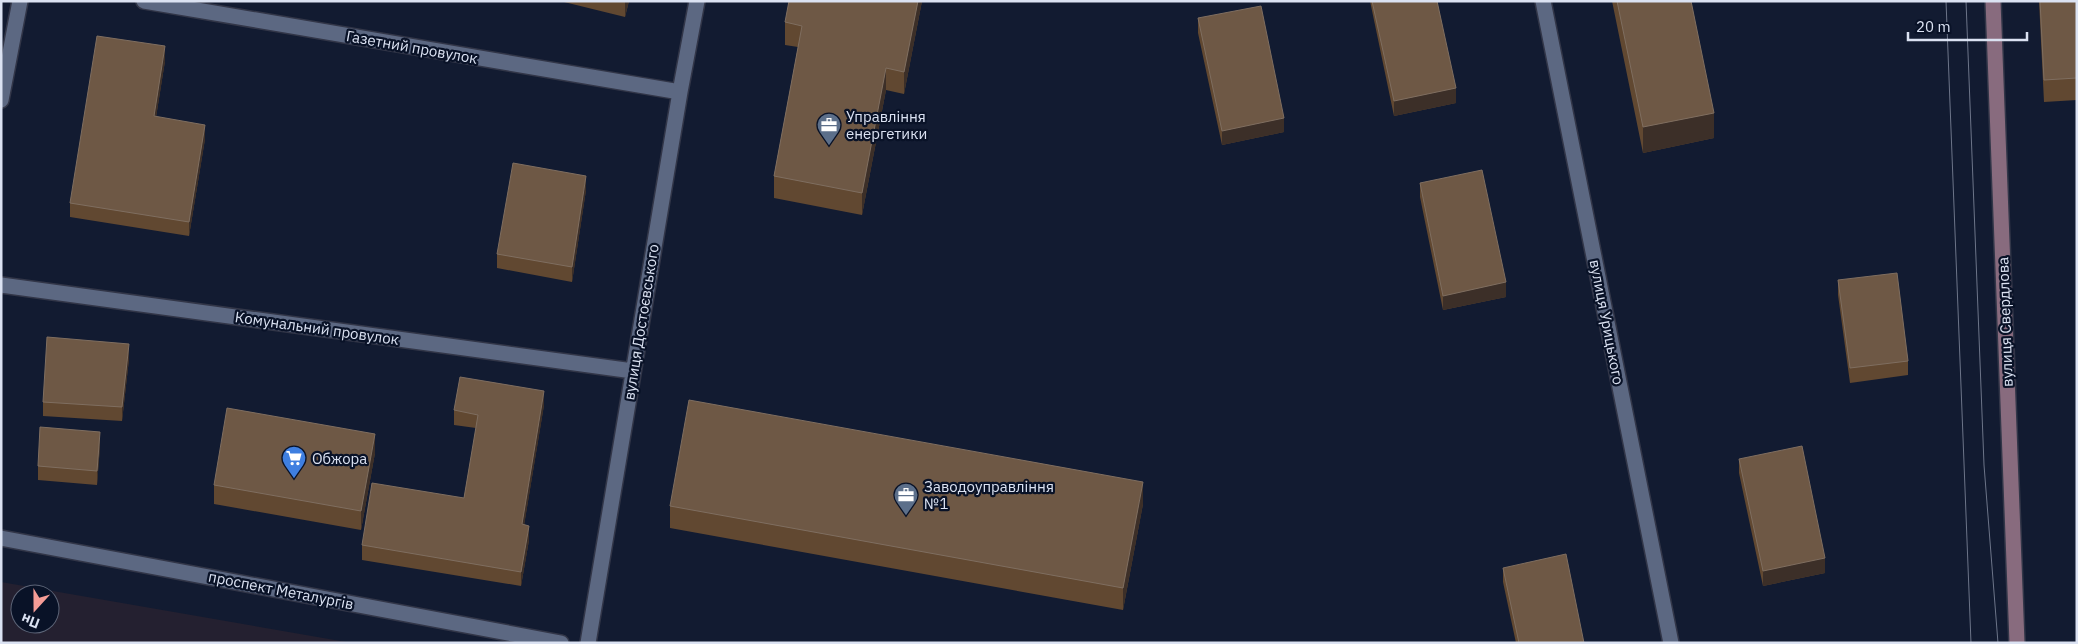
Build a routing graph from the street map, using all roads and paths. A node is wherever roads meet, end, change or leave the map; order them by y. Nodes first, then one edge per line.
1 (20, 1) edge
2 (144, 1) edge
3 (697, 1) edge
4 (1543, 1) edge
5 (1993, 1) edge
6 (680, 92) junction
7 (1, 100) edge
8 (1, 284) edge
9 (633, 371) junction
10 (1, 538) edge
11 (561, 643) edge
12 (588, 643) edge
13 (1671, 643) edge
14 (2017, 643) edge

1 - 7 street
2 - 6 street, Газетний провулок
3 - 6 street, вулиця Достоєвського
4 - 13 street, вулиця Урицького
5 - 14 street, вулиця Свердлова
6 - 9 street, вулиця Достоєвського
8 - 9 street, Комунальний провулок
9 - 12 street, вулиця Достоєвського
10 - 11 street, проспект Металургів

